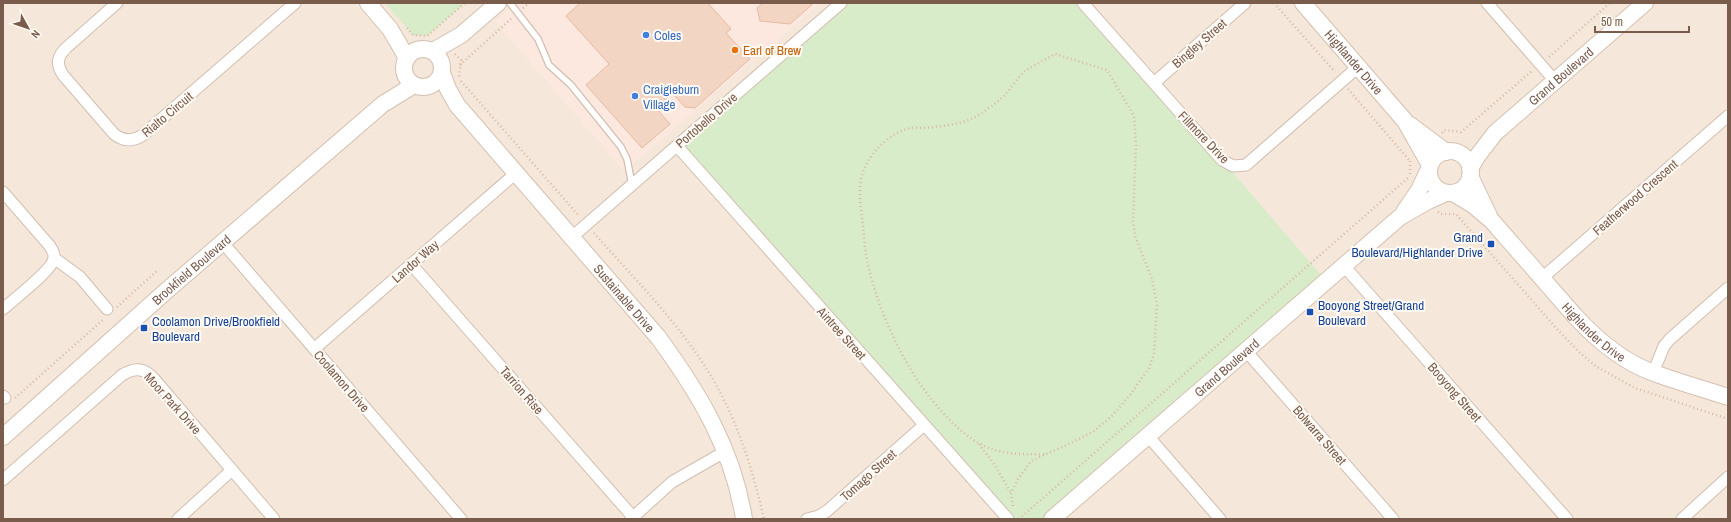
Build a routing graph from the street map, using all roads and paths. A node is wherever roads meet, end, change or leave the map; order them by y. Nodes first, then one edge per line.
1 (117, 3) edge
2 (295, 3) edge
3 (368, 3) edge
4 (465, 3) edge
5 (498, 3) edge
6 (510, 3) edge
7 (529, 3) edge
8 (840, 3) edge
9 (1083, 3) edge
10 (1245, 3) edge
11 (1274, 3) edge
12 (1303, 3) edge
13 (1487, 3) edge
14 (1610, 3) edge
15 (1645, 3) edge
16 (518, 13) junction
17 (398, 28) junction
18 (412, 54) junction
19 (439, 63) junction
20 (1540, 64) junction
21 (460, 65) dead end
22 (1358, 66) junction
23 (1342, 81) junction
24 (1555, 81) junction
25 (416, 82) junction
26 (1154, 82) junction
27 (457, 105) junction
28 (1728, 116) edge
29 (1405, 121) junction
30 (1461, 132) dead end
31 (1495, 133) junction
32 (677, 146) junction
33 (1447, 151) junction
34 (1410, 161) dead end
35 (1429, 167) junction
36 (516, 173) junction
37 (1470, 173) junction
38 (1409, 178) dead end
39 (632, 185) junction
40 (3, 193) edge
41 (1450, 193) junction
42 (1456, 214) dead end
43 (1400, 217) junction
44 (1492, 220) junction
45 (572, 237) junction
46 (222, 243) junction
47 (54, 258) junction
48 (411, 264) junction
49 (1344, 266) junction
50 (158, 270) dead end
51 (1541, 278) junction
52 (1728, 288) edge
53 (3, 309) edge
54 (110, 311) junction
55 (144, 327) dead end
56 (152, 334) dead end
57 (314, 349) junction
58 (1246, 350) junction
59 (1653, 373) junction
60 (8, 397) edge
61 (1728, 397) edge
62 (1728, 419) edge
63 (924, 425) junction
64 (1148, 436) junction
65 (3, 437) edge
66 (974, 440) junction
67 (726, 451) junction
68 (1045, 454) junction
69 (232, 470) junction
70 (1728, 477) edge
71 (3, 480) edge
72 (1011, 493) junction
73 (1013, 508) dead end
74 (1011, 517) edge
75 (632, 518) edge
76 (178, 519) edge
77 (274, 519) edge
78 (461, 519) edge
79 (744, 519) edge
80 (807, 519) edge
81 (1018, 519) edge
82 (1052, 519) edge
83 (1220, 519) edge
84 (1393, 519) edge
85 (1567, 519) edge
86 (1682, 519) edge

1 - 2 street, Rialto Circuit
3 - 17 street
4 - 17 path
5 - 19 street
6 - 16 lane
7 - 16 path
8 - 32 street, Portobello Drive
9 - 26 street, Fillmore Drive
10 - 26 street, Bingley Street
11 - 23 path
12 - 22 street, Highlander Drive
13 - 20 street
14 - 20 path
15 - 24 street, Grand Boulevard
16 - 21 path
16 - 39 lane
17 - 18 street
18 - 19 street
18 - 25 street
19 - 25 street
19 - 27 street, Sustainable Drive
20 - 24 street
20 - 30 path
22 - 23 street, Fillmore Drive
22 - 29 street, Highlander Drive
23 - 26 street, Fillmore Drive
23 - 34 path
24 - 31 street, Grand Boulevard
25 - 27 street, Sustainable Drive
25 - 46 street, Brookfield Boulevard
27 - 36 street, Sustainable Drive
28 - 51 street, Featherwood Crescent
29 - 33 street, Highlander Drive
29 - 35 street, Highlander Drive
31 - 33 street, Grand Boulevard
31 - 37 street, Grand Boulevard
32 - 39 street, Portobello Drive
32 - 63 street, Aintree Street
33 - 35 street
33 - 37 street
35 - 41 street
35 - 43 street, Grand Boulevard
36 - 45 street, Sustainable Drive
36 - 48 street, Landor Way
37 - 41 street
37 - 44 street, Highlander Drive
38 - 81 path
39 - 45 street, Portobello Drive
40 - 47 street
41 - 43 street, Grand Boulevard
41 - 44 street, Highlander Drive
42 - 62 path
43 - 49 street, Grand Boulevard
44 - 51 street, Highlander Drive
45 - 67 street, Sustainable Drive
46 - 57 street, Coolamon Drive
46 - 65 street, Brookfield Boulevard
47 - 53 street
47 - 54 street
48 - 57 street, Landor Way
48 - 75 street, Tarrion Rise
49 - 58 street, Grand Boulevard
49 - 85 street, Booyong Street
50 - 54 path
51 - 59 street, Highlander Drive
52 - 59 street
54 - 60 path
55 - 56 path
57 - 78 street, Coolamon Drive
58 - 64 street, Grand Boulevard
58 - 84 street, Bolwarra Street
59 - 61 street, Highlander Drive
63 - 74 street, Aintree Street
63 - 80 street, Tomago Street
64 - 82 street, Grand Boulevard
64 - 83 street
66 - 68 path
66 - 68 path
66 - 72 path
67 - 75 street
67 - 79 street, Sustainable Drive
68 - 72 path
69 - 71 street, Moor Park Drive
69 - 76 street
69 - 77 street, Moor Park Drive
70 - 86 street
72 - 73 path
74 - 81 path

